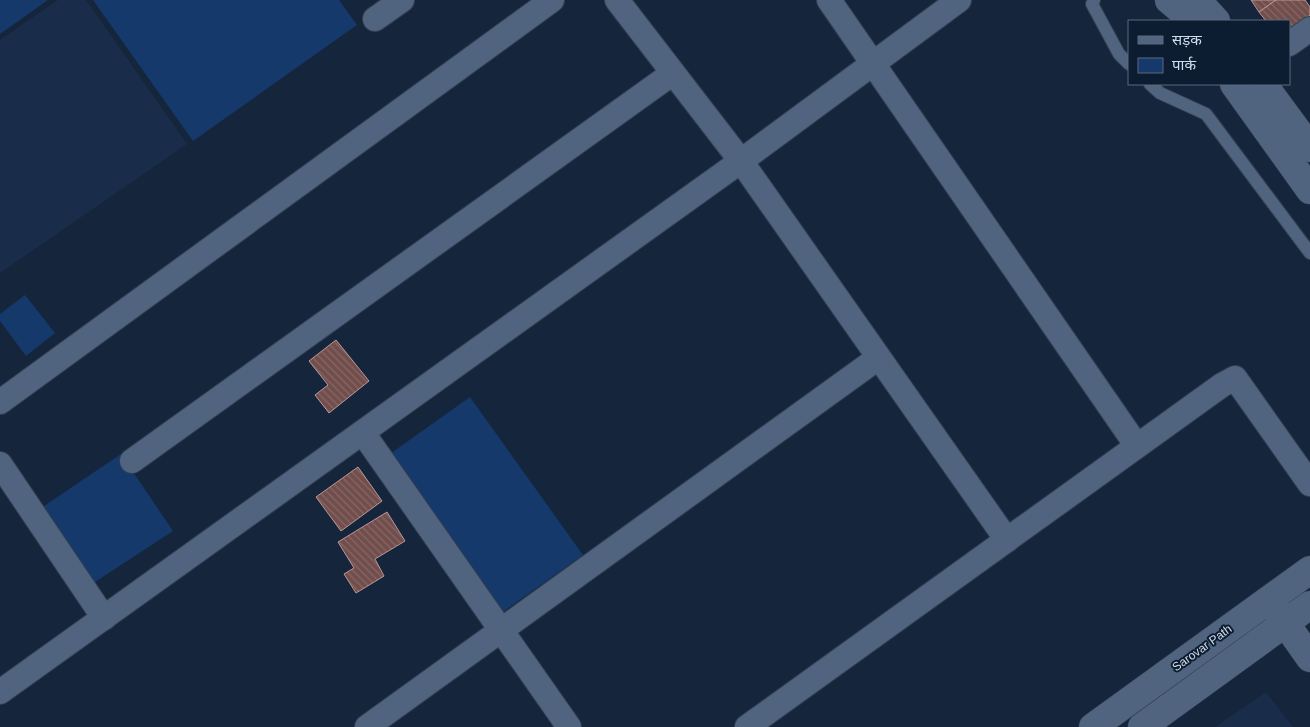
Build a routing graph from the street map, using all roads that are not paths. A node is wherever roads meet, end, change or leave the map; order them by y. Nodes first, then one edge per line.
1 (402, 0) edge
2 (552, 0) edge
3 (617, 0) edge
4 (829, 0) edge
5 (959, 0) edge
6 (1094, 0) edge
7 (1169, 0) edge
8 (1197, 0) edge
9 (375, 19) dead end
10 (1193, 20) edge
11 (1215, 20) edge
12 (1310, 28) edge
13 (1290, 43) edge
14 (874, 63) junction
15 (1128, 63) edge
16 (673, 73) junction
17 (1151, 85) edge
18 (1235, 85) edge
19 (1264, 85) edge
20 (1310, 148) edge
21 (742, 162) junction
22 (1310, 190) edge
23 (1310, 253) edge
24 (878, 358) junction
25 (0, 402) edge
26 (363, 433) junction
27 (1137, 446) junction
28 (132, 461) dead end
29 (0, 464) edge
30 (1310, 484) edge
31 (1007, 540) junction
32 (1290, 585) edge
33 (1303, 612) edge
34 (104, 618) junction
35 (500, 631) junction
36 (1310, 658) edge
37 (0, 692) edge
38 (367, 727) edge
39 (570, 727) edge
40 (747, 727) edge
41 (1093, 727) edge
42 (1142, 727) edge

1 - 9 street
2 - 25 street
3 - 16 street
4 - 14 street
5 - 14 street
6 - 15 lane
7 - 10 main road
8 - 11 main road
12 - 13 street
14 - 21 street
14 - 27 street
16 - 21 street
16 - 28 street
17 - 23 lane
18 - 22 main road
19 - 20 main road
21 - 24 street
21 - 26 street
24 - 31 street
24 - 35 street
26 - 34 street
26 - 35 street
27 - 30 street
27 - 31 street
29 - 34 street
31 - 40 street
32 - 33 main road
32 - 41 main road, Sarovar Path
33 - 36 main road
33 - 42 main road
34 - 37 street
35 - 38 street
35 - 39 street

